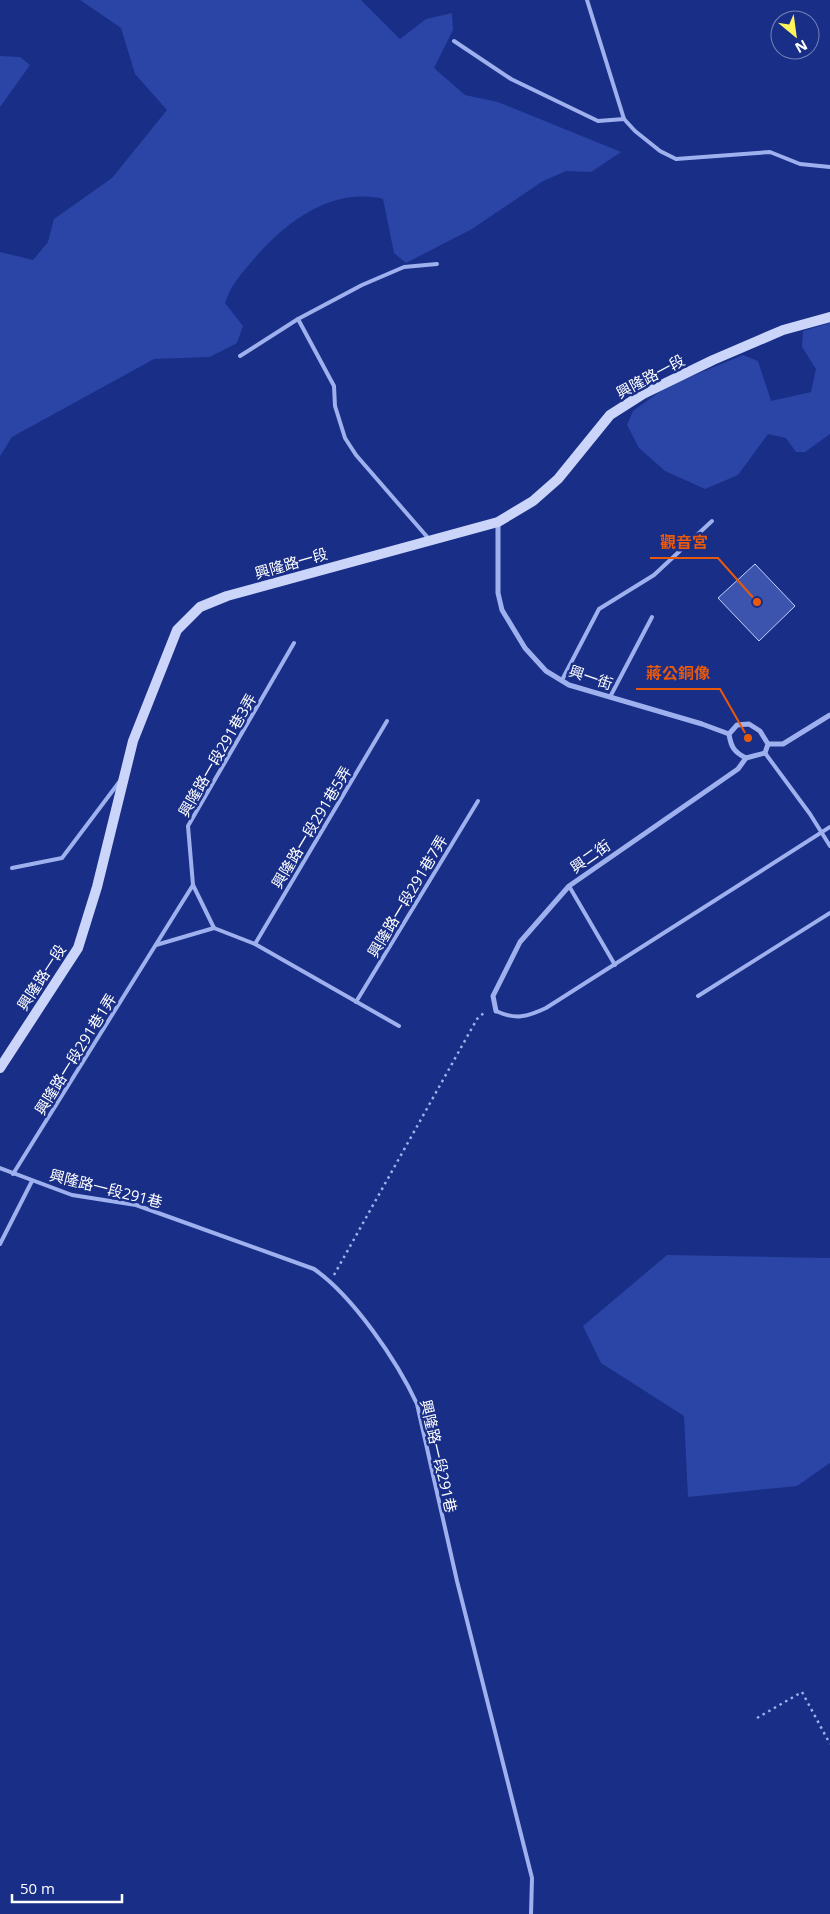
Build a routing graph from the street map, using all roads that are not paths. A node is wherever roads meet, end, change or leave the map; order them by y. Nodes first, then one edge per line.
1 (587, 0) edge
2 (454, 41) dead end
3 (624, 119) junction
4 (830, 167) edge
5 (437, 264) dead end
6 (830, 317) edge
7 (298, 319) junction
8 (240, 356) dead end
9 (712, 521) dead end
10 (498, 522) junction
11 (431, 540) junction
12 (652, 617) dead end
13 (294, 643) dead end
14 (562, 680) junction
15 (610, 697) junction
16 (830, 715) edge
17 (387, 721) dead end
18 (729, 734) junction
19 (768, 744) junction
20 (765, 752) junction
21 (746, 758) junction
22 (124, 775) junction
23 (478, 801) dead end
24 (830, 827) edge
25 (821, 832) junction
26 (830, 846) edge
27 (12, 868) dead end
28 (193, 885) junction
29 (569, 886) junction
30 (830, 913) edge
31 (214, 928) junction
32 (255, 944) junction
33 (156, 946) junction
34 (615, 964) junction
35 (698, 996) dead end
36 (356, 1002) junction
37 (496, 1011) joint
38 (398, 1026) dead end
39 (0, 1068) edge
40 (0, 1168) edge
41 (13, 1174) junction
42 (32, 1180) junction
43 (0, 1244) edge
44 (531, 1914) edge

1 - 3 lane
2 - 3 lane
3 - 4 lane
5 - 7 lane
6 - 10 street, 興隆路一段
7 - 8 lane
7 - 11 lane
9 - 14 lane
10 - 11 street, 興隆路一段
10 - 14 street, 興一街
11 - 22 street, 興隆路一段
12 - 15 lane
13 - 28 lane, 興隆路一段291巷3弄
14 - 15 street, 興一街
15 - 18 street, 興一街
16 - 19 street
17 - 32 lane, 興隆路一段291巷5弄
18 - 19 street
18 - 21 street
19 - 20 street
20 - 21 street
20 - 25 lane
21 - 29 street, 興二街
22 - 27 lane
22 - 39 street, 興隆路一段
23 - 36 lane, 興隆路一段291巷7弄
24 - 25 lane
25 - 26 lane
25 - 34 lane
28 - 31 lane
28 - 33 lane, 興隆路一段291巷1弄
29 - 34 lane
29 - 37 street, 興二街
30 - 35 lane
31 - 32 lane
31 - 33 lane
32 - 36 lane
33 - 41 lane, 興隆路一段291巷1弄
34 - 37 lane
36 - 38 lane
40 - 41 lane, 興隆路一段291巷
41 - 42 lane, 興隆路一段291巷
42 - 43 lane
42 - 44 lane, 興隆路一段291巷

